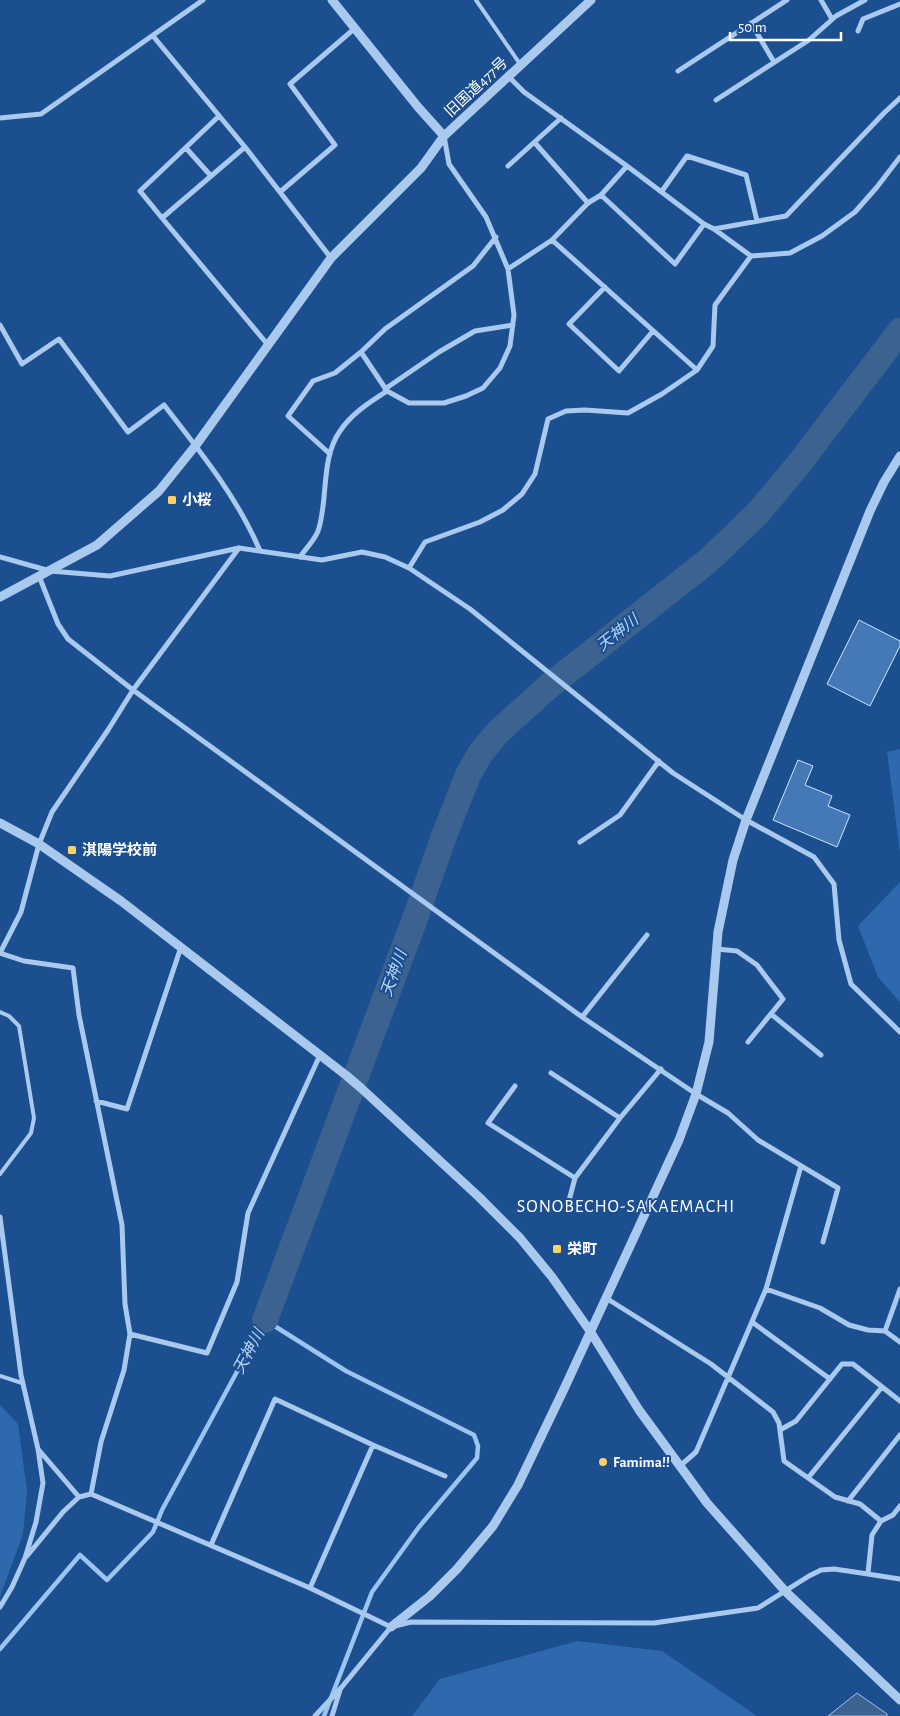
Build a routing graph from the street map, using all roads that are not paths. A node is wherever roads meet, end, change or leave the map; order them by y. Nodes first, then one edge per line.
1 (203, 0) edge
2 (332, 0) edge
3 (476, 0) edge
4 (591, 0) edge
5 (787, 0) edge
6 (821, 0) edge
7 (865, 0) edge
8 (900, 4) edge
9 (832, 19) junction
10 (751, 23) junction
11 (354, 29) junction
12 (858, 31) dead end
13 (153, 36) junction
14 (774, 62) junction
15 (520, 64) junction
16 (678, 71) dead end
17 (508, 75) junction
18 (900, 98) edge
19 (716, 100) dead end
20 (219, 116) junction
21 (0, 118) edge
22 (561, 118) junction
23 (444, 136) junction
24 (534, 143) junction
25 (245, 147) junction
26 (186, 148) junction
27 (900, 158) edge
28 (508, 166) dead end
29 (627, 166) junction
30 (211, 176) junction
31 (662, 191) junction
32 (280, 192) junction
33 (601, 195) junction
34 (588, 203) junction
35 (162, 218) junction
36 (757, 221) junction
37 (704, 224) junction
38 (714, 229) junction
39 (496, 237) junction
40 (552, 240) junction
41 (751, 256) junction
42 (331, 258) junction
43 (508, 270) junction
44 (605, 287) junction
45 (0, 325) edge
46 (513, 325) junction
47 (653, 331) junction
48 (6, 337) junction
49 (0, 340) edge
50 (268, 345) junction
51 (361, 352) junction
52 (697, 370) junction
53 (386, 390) junction
54 (196, 445) junction
55 (330, 454) junction
56 (900, 456) edge
57 (239, 548) junction
58 (260, 551) junction
59 (0, 557) edge
60 (300, 557) junction
61 (408, 568) junction
62 (50, 570) junction
63 (39, 576) junction
64 (0, 597) edge
65 (133, 690) junction
66 (659, 761) junction
67 (746, 820) junction
68 (0, 823) edge
69 (580, 842) dead end
70 (39, 844) junction
71 (647, 935) dead end
72 (181, 948) junction
73 (717, 949) junction
74 (0, 953) edge
75 (0, 1012) edge
76 (771, 1014) junction
77 (582, 1017) junction
78 (900, 1032) edge
79 (748, 1042) dead end
80 (320, 1055) junction
81 (821, 1055) dead end
82 (661, 1070) junction
83 (551, 1073) dead end
84 (515, 1086) dead end
85 (696, 1094) junction
86 (96, 1101) junction
87 (620, 1118) junction
88 (801, 1166) junction
89 (0, 1174) edge
90 (576, 1178) junction
91 (566, 1208) dead end
92 (0, 1217) edge
93 (823, 1242) dead end
94 (766, 1289) junction
95 (900, 1289) edge
96 (606, 1298) junction
97 (752, 1322) junction
98 (590, 1331) junction
99 (885, 1331) junction
100 (130, 1334) junction
101 (900, 1342) edge
102 (0, 1376) edge
103 (729, 1378) junction
104 (830, 1379) junction
105 (22, 1383) junction
106 (882, 1387) junction
107 (900, 1401) edge
108 (780, 1430) junction
109 (900, 1435) edge
110 (373, 1445) junction
111 (38, 1449) junction
112 (680, 1466) junction
113 (445, 1476) dead end
114 (808, 1478) junction
115 (91, 1494) junction
116 (79, 1497) junction
117 (848, 1501) junction
118 (900, 1506) edge
119 (881, 1521) junction
120 (211, 1545) junction
121 (26, 1558) junction
122 (868, 1573) junction
123 (900, 1579) edge
124 (310, 1588) junction
125 (785, 1591) junction
126 (0, 1607) edge
127 (391, 1626) junction
128 (341, 1688) junction
129 (900, 1700) edge
130 (315, 1716) edge
131 (332, 1716) edge

1 - 13 street
2 - 11 street, 旧国道477号
3 - 15 lane
4 - 15 street, 旧国道477号
5 - 10 street
6 - 9 street
7 - 9 street
8 - 12 street
9 - 14 street
10 - 14 street
10 - 16 street
11 - 23 street, 旧国道477号
11 - 32 street
13 - 20 street
13 - 21 street
14 - 19 street
15 - 17 street, 旧国道477号
17 - 22 street
17 - 23 street, 旧国道477号
18 - 36 street
20 - 25 street
20 - 26 street
22 - 24 street
22 - 29 street
23 - 39 street
23 - 42 street
24 - 28 street
24 - 34 street
25 - 30 street
25 - 32 street
26 - 30 street
26 - 35 street
27 - 41 street
29 - 31 street
29 - 33 street
30 - 35 street
31 - 36 street
31 - 37 street
32 - 42 street
33 - 34 street
33 - 37 street
34 - 40 street
35 - 50 street
36 - 38 street
37 - 38 street
38 - 41 street
39 - 43 street
39 - 51 street
40 - 43 street
40 - 44 street
41 - 52 street
42 - 50 street
43 - 46 street
44 - 47 street
44 - 47 street
45 - 48 street
46 - 53 street
46 - 53 street
47 - 52 street
48 - 49 street
48 - 54 street
50 - 54 street
51 - 53 street
51 - 55 street
52 - 61 street
53 - 55 street
54 - 58 street
54 - 62 street
55 - 60 street
56 - 67 street
57 - 58 street
57 - 62 street
57 - 65 street
58 - 60 street
59 - 62 street
60 - 61 street
61 - 66 street
62 - 63 street
63 - 64 street
63 - 65 street
65 - 70 street
65 - 77 street
66 - 67 street
66 - 69 street
67 - 73 street
67 - 78 street
68 - 70 street
70 - 72 street
70 - 74 street
71 - 77 street
72 - 80 street
72 - 86 street
73 - 76 street
73 - 85 street
74 - 86 street
75 - 89 lane
76 - 79 street
76 - 81 street
77 - 82 street
80 - 98 street
80 - 100 street
82 - 85 street
82 - 87 street
83 - 87 street
84 - 90 street
85 - 88 street
85 - 96 street
86 - 100 street
87 - 90 street
88 - 93 street
88 - 94 street
90 - 91 street
92 - 105 street
94 - 97 street
94 - 99 street
95 - 99 street
96 - 98 street
96 - 103 street
97 - 103 street
97 - 104 street
98 - 112 street
98 - 127 street
99 - 101 street
100 - 115 street
102 - 105 lane
103 - 108 street
103 - 112 street
104 - 106 street
104 - 108 street
105 - 111 street
106 - 107 street
106 - 114 street
108 - 114 street
109 - 117 street
110 - 113 street
110 - 120 street
110 - 124 street
111 - 116 street
111 - 121 street
112 - 125 street
114 - 117 street
115 - 116 street
115 - 120 street
116 - 121 street
117 - 119 street
118 - 119 street
119 - 122 street
120 - 124 street
121 - 126 street
122 - 123 street
122 - 125 street
124 - 127 street
125 - 127 street
125 - 129 street
127 - 128 street
128 - 130 street
128 - 131 street

